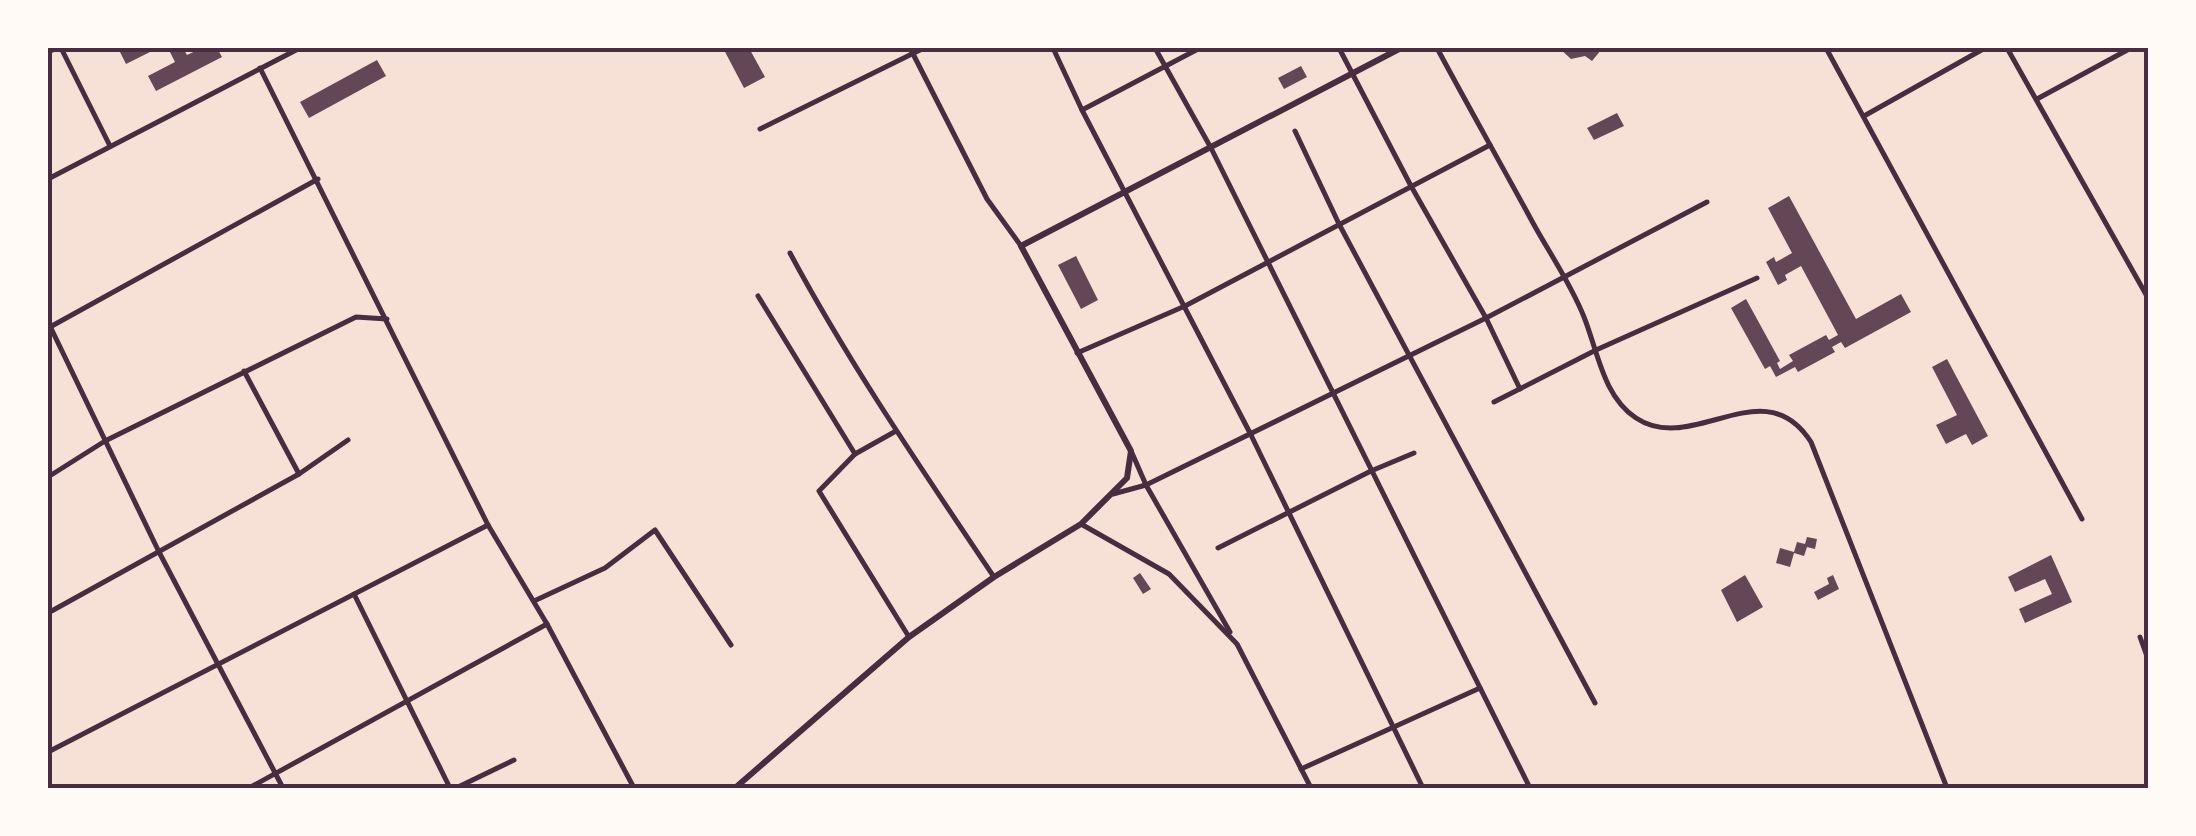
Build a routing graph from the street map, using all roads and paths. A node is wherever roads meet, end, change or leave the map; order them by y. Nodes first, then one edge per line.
1 (59, 48) edge
2 (300, 48) edge
3 (924, 48) edge
4 (1053, 48) edge
5 (1155, 48) edge
6 (1200, 48) edge
7 (1339, 48) edge
8 (1402, 48) edge
9 (1437, 48) edge
10 (1826, 48) edge
11 (1984, 48) edge
12 (2007, 48) edge
13 (2130, 48) edge
14 (911, 50) edge
15 (48, 52) edge
16 (1165, 66) junction
17 (260, 68) junction
18 (1353, 73) junction
19 (2036, 99) junction
20 (1082, 110) junction
21 (1864, 116) junction
22 (760, 129) dead end
23 (1295, 131) dead end
24 (1490, 145) junction
25 (110, 146) junction
26 (1211, 148) junction
27 (48, 179) edge
28 (318, 179) junction
29 (1411, 186) junction
30 (1124, 192) junction
31 (1708, 202) dead end
32 (1339, 224) junction
33 (1021, 246) junction
34 (790, 254) dead end
35 (1268, 262) junction
36 (1563, 276) junction
37 (1757, 278) dead end
38 (758, 296) dead end
39 (2148, 298) edge
40 (1185, 306) junction
41 (1486, 318) junction
42 (387, 319) junction
43 (48, 326) edge
44 (1596, 350) junction
45 (1078, 353) junction
46 (1410, 354) junction
47 (244, 371) junction
48 (1520, 389) junction
49 (1334, 392) junction
50 (1494, 402) dead end
51 (896, 430) junction
52 (1250, 433) junction
53 (348, 440) dead end
54 (106, 442) junction
55 (1131, 451) junction
56 (1414, 453) dead end
57 (854, 454) junction
58 (1371, 471) junction
59 (299, 474) junction
60 (48, 478) edge
61 (1146, 485) junction
62 (1114, 494) junction
63 (1288, 515) junction
64 (2082, 519) dead end
65 (1081, 524) junction
66 (488, 525) junction
67 (1218, 548) dead end
68 (160, 552) junction
69 (994, 577) junction
70 (354, 593) junction
71 (534, 601) junction
72 (48, 613) edge
73 (547, 624) junction
74 (909, 637) junction
75 (2140, 637) dead end
76 (1237, 644) junction
77 (730, 645) dead end
78 (2148, 660) edge
79 (217, 664) junction
80 (1480, 688) junction
81 (409, 700) junction
82 (1594, 704) dead end
83 (1393, 728) junction
84 (48, 752) edge
85 (514, 760) dead end
86 (1300, 770) junction
87 (276, 774) junction
88 (250, 788) edge
89 (284, 788) edge
90 (453, 788) edge
91 (632, 788) edge
92 (736, 788) edge
93 (1312, 788) edge
94 (1423, 788) edge
95 (1530, 788) edge
96 (1947, 788) edge

1 - 15 street
1 - 25 street
2 - 17 street
3 - 14 street
4 - 20 street
5 - 16 street
6 - 16 street
7 - 18 street
8 - 18 main road
9 - 24 street
10 - 21 street
11 - 21 street
12 - 19 street
13 - 19 street
14 - 22 street
14 - 33 street
16 - 20 street
16 - 26 street
17 - 25 street
17 - 28 street
18 - 26 main road
18 - 29 street
19 - 39 street
20 - 30 street
21 - 64 street
23 - 32 street
24 - 29 street
24 - 36 street
25 - 27 street
26 - 30 main road
26 - 35 street
28 - 42 street
28 - 43 street
29 - 32 street
29 - 41 street
30 - 33 main road
30 - 40 street
31 - 36 street
32 - 35 street
32 - 46 street
33 - 45 main road
34 - 51 street
35 - 40 street
35 - 49 street
36 - 41 street
36 - 44 street
37 - 44 street
38 - 57 street
40 - 45 street
40 - 52 street
41 - 46 street
41 - 48 street
42 - 47 street
42 - 66 street
43 - 54 street
44 - 48 street
44 - 96 street
45 - 55 main road
46 - 49 street
46 - 82 street
47 - 54 street
47 - 59 street
48 - 50 street
49 - 52 street
49 - 58 street
51 - 57 street
51 - 69 street
52 - 61 street
52 - 63 street
53 - 59 street
54 - 60 street
54 - 68 street
55 - 61 street
55 - 62 main road
56 - 58 street
57 - 74 street
58 - 63 street
58 - 80 street
59 - 68 street
61 - 62 street
61 - 76 street
62 - 65 main road
63 - 67 street
63 - 83 street
65 - 69 main road
65 - 76 street
66 - 70 street
66 - 71 street
68 - 72 street
68 - 79 street
69 - 74 main road
70 - 79 street
70 - 81 street
71 - 73 street
71 - 77 street
73 - 81 street
73 - 91 street
74 - 92 main road
75 - 78 street
76 - 86 street
79 - 84 street
79 - 87 street
80 - 83 street
80 - 95 street
81 - 87 street
81 - 90 street
83 - 86 street
83 - 94 street
85 - 90 street
86 - 93 street
87 - 88 street
87 - 89 street

